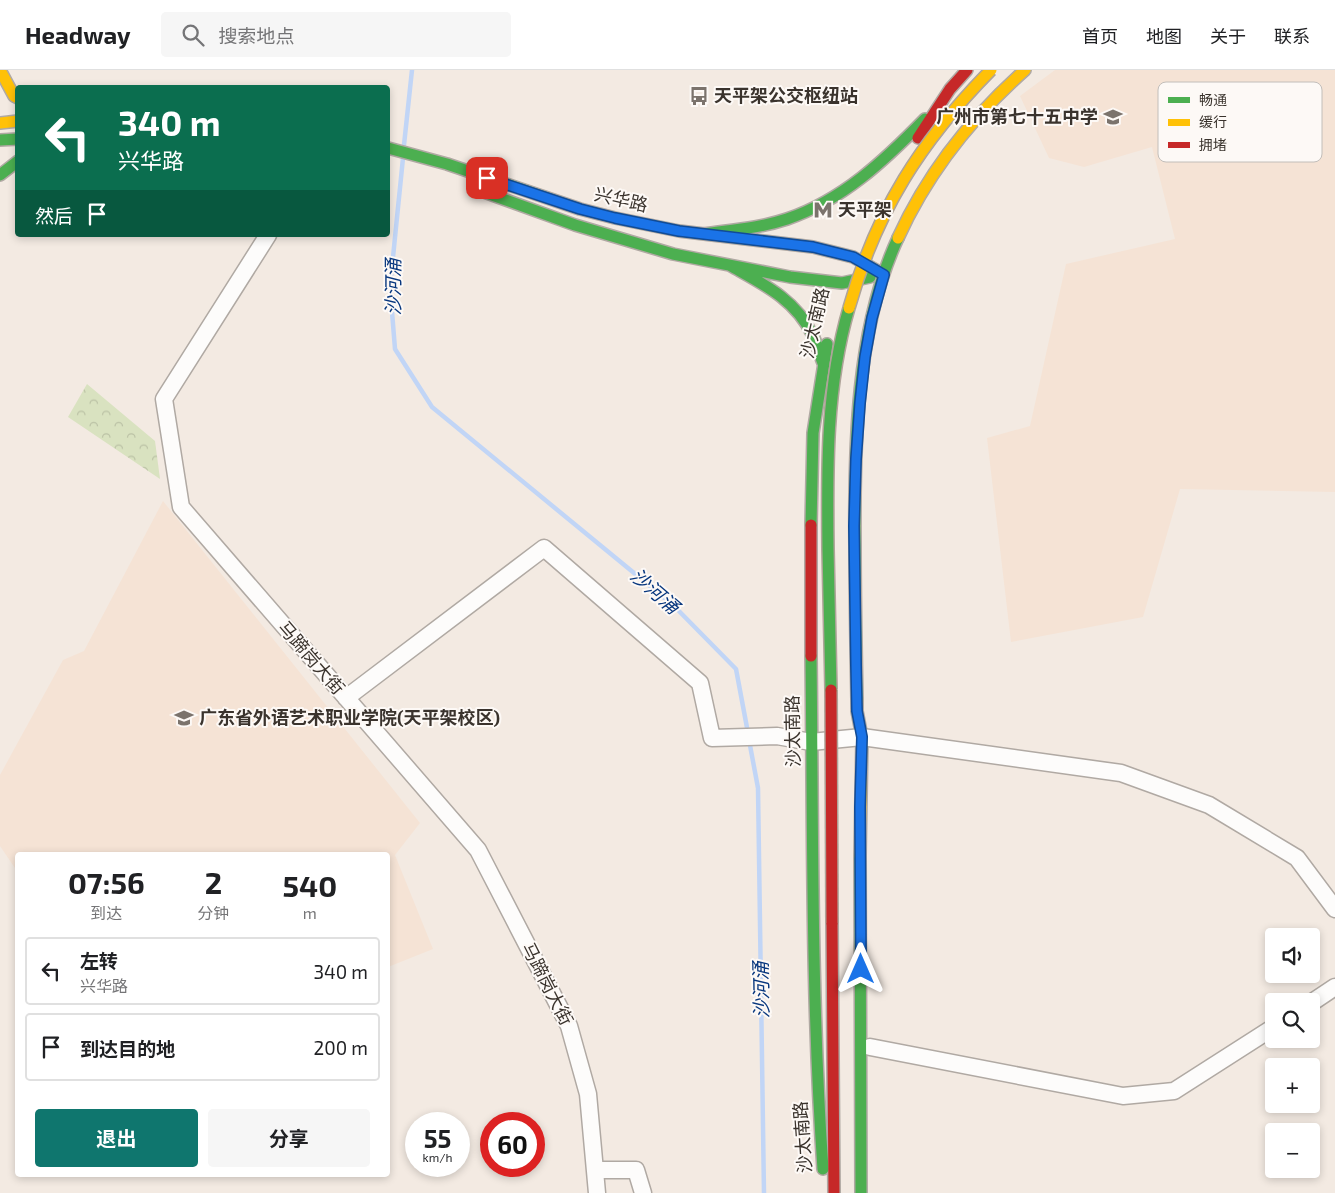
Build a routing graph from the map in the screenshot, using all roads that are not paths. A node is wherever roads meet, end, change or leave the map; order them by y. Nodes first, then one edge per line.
1 (0, 70) edge
2 (966, 70) edge
3 (991, 70) edge
4 (1025, 70) edge
5 (15, 96) edge
6 (939, 104) junction
7 (15, 122) edge
8 (0, 123) edge
9 (15, 139) edge
10 (0, 140) edge
11 (390, 149) edge
12 (15, 164) edge
13 (0, 175) edge
14 (474, 189) dead end
15 (865, 229) dead end
16 (704, 234) junction
17 (267, 237) edge
18 (855, 253) junction
19 (731, 266) junction
20 (884, 275) junction
21 (842, 283) junction
22 (838, 298) dead end
23 (828, 335) dead end
24 (823, 363) junction
25 (346, 698) junction
26 (862, 737) junction
27 (811, 742) junction
28 (1335, 910) edge
29 (1335, 987) edge
30 (1320, 997) edge
31 (1265, 1033) edge
32 (870, 1047) dead end
33 (595, 1170) junction
34 (597, 1193) edge
35 (643, 1193) edge
36 (826, 1193) edge
37 (834, 1193) edge
38 (861, 1193) edge

1 - 5 main road
2 - 6 main road
3 - 37 main road, bridge
4 - 20 main road
6 - 15 main road
6 - 16 main road
7 - 8 main road
9 - 10 main road
11 - 16 main road, 兴华路
12 - 13 main road
14 - 19 main road, 兴华路
16 - 18 main road, 兴华路
17 - 25 street, 马蹄岗大街
18 - 20 main road, 兴华路
18 - 21 main road, 沙太南路
19 - 21 main road, 兴华路
19 - 24 main road
20 - 21 main road, 兴华路
20 - 26 main road
21 - 22 main road, 沙太南路
23 - 24 main road, 沙太南路
24 - 27 main road, 沙太南路
25 - 27 street
25 - 33 street, 马蹄岗大街
26 - 27 street
26 - 28 street
26 - 38 main road
27 - 36 main road, 沙太南路
29 - 30 street
31 - 32 street
33 - 34 street, 马蹄岗大街
33 - 35 street

